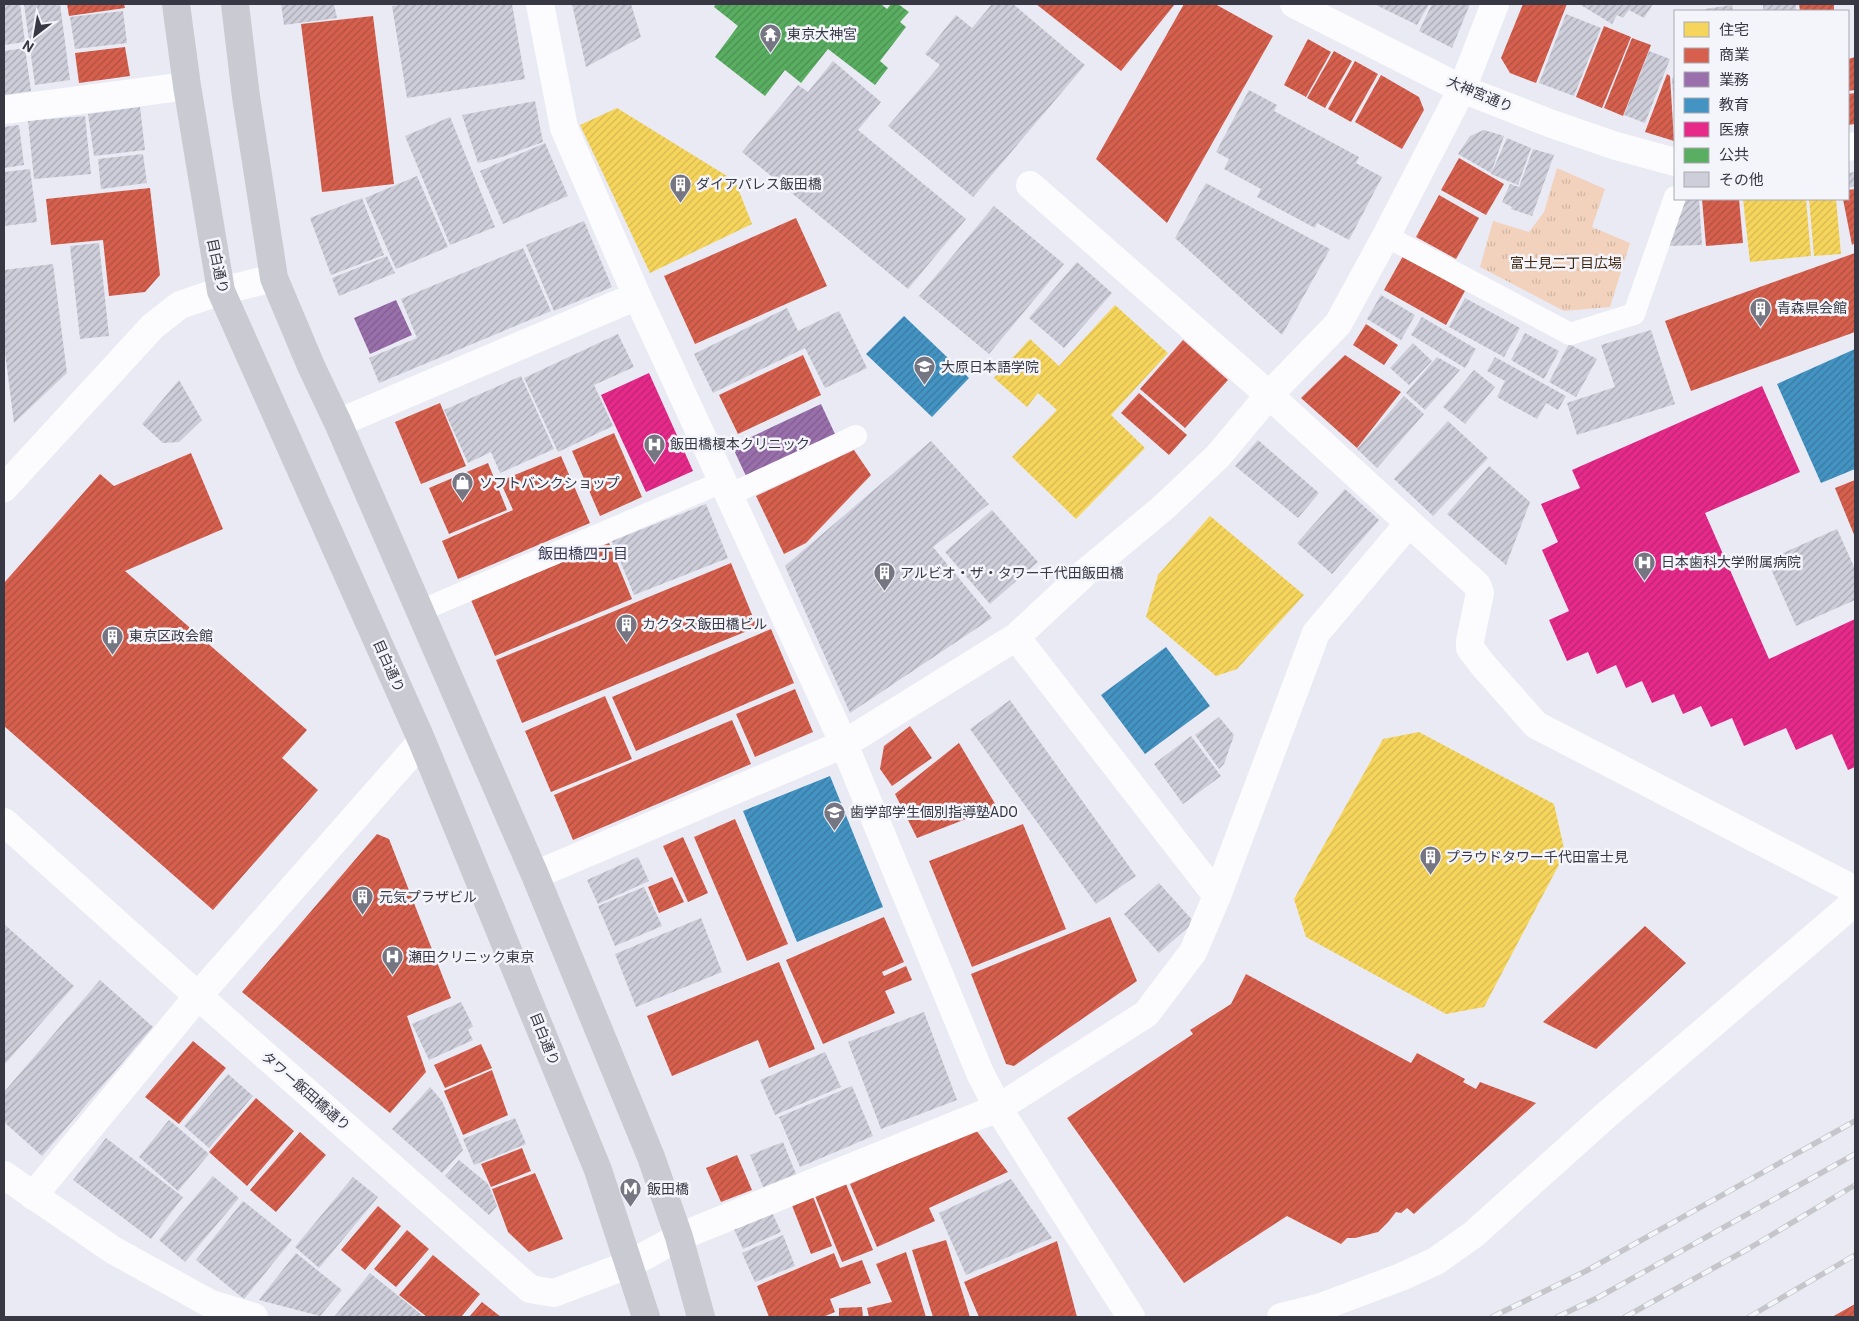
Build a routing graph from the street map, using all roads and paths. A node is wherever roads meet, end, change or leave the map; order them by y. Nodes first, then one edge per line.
1 (176, 4) edge
2 (235, 4) edge
3 (540, 4) edge
4 (1294, 4) edge
5 (1495, 4) edge
6 (187, 86) junction
7 (1462, 88) junction
8 (4, 110) edge
9 (1674, 162) edge
10 (1030, 185) dead end
11 (1674, 200) edge
12 (1386, 236) junction
13 (274, 278) junction
14 (221, 291) junction
15 (637, 296) junction
16 (1270, 395) junction
17 (338, 423) junction
18 (856, 436) dead end
19 (4, 488) edge
20 (725, 488) junction
21 (1409, 523) junction
22 (420, 611) junction
23 (1016, 637) junction
24 (422, 741) junction
25 (844, 744) junction
26 (4, 822) edge
27 (535, 875) junction
28 (1855, 890) edge
29 (1217, 896) junction
30 (1855, 902) edge
31 (198, 996) junction
32 (998, 1108) junction
33 (4, 1175) edge
34 (33, 1196) junction
35 (679, 1237) junction
36 (630, 1264) junction
37 (254, 1317) edge
38 (646, 1317) edge
39 (701, 1317) edge
40 (1130, 1317) edge
41 (1281, 1317) edge

1 - 6 main road, 目白通り
2 - 13 main road
3 - 15 street
4 - 7 street, 大神宮通り
5 - 7 street
6 - 8 street
6 - 14 main road, 目白通り
7 - 9 street, 大神宮通り
7 - 12 street
10 - 16 street
11 - 12 lane
12 - 16 street
13 - 14 street
13 - 17 main road
14 - 19 street
14 - 24 main road, 目白通り
15 - 17 street
15 - 20 street
16 - 21 street
16 - 23 street
17 - 22 main road
18 - 20 lane
20 - 22 lane
20 - 25 street
21 - 28 street
21 - 29 street, タワー飯田橋通り
22 - 27 main road
23 - 25 street
23 - 29 street
24 - 31 street
24 - 36 main road, 目白通り
25 - 27 street
25 - 32 street
26 - 31 street, タワー飯田橋通り
27 - 35 main road
29 - 32 street, タワー飯田橋通り
30 - 41 street
31 - 34 street
31 - 36 street, タワー飯田橋通り
32 - 35 street, タワー飯田橋通り
32 - 40 street
33 - 34 street
34 - 37 street
35 - 36 street, タワー飯田橋通り
35 - 39 main road
36 - 38 main road, 目白通り

